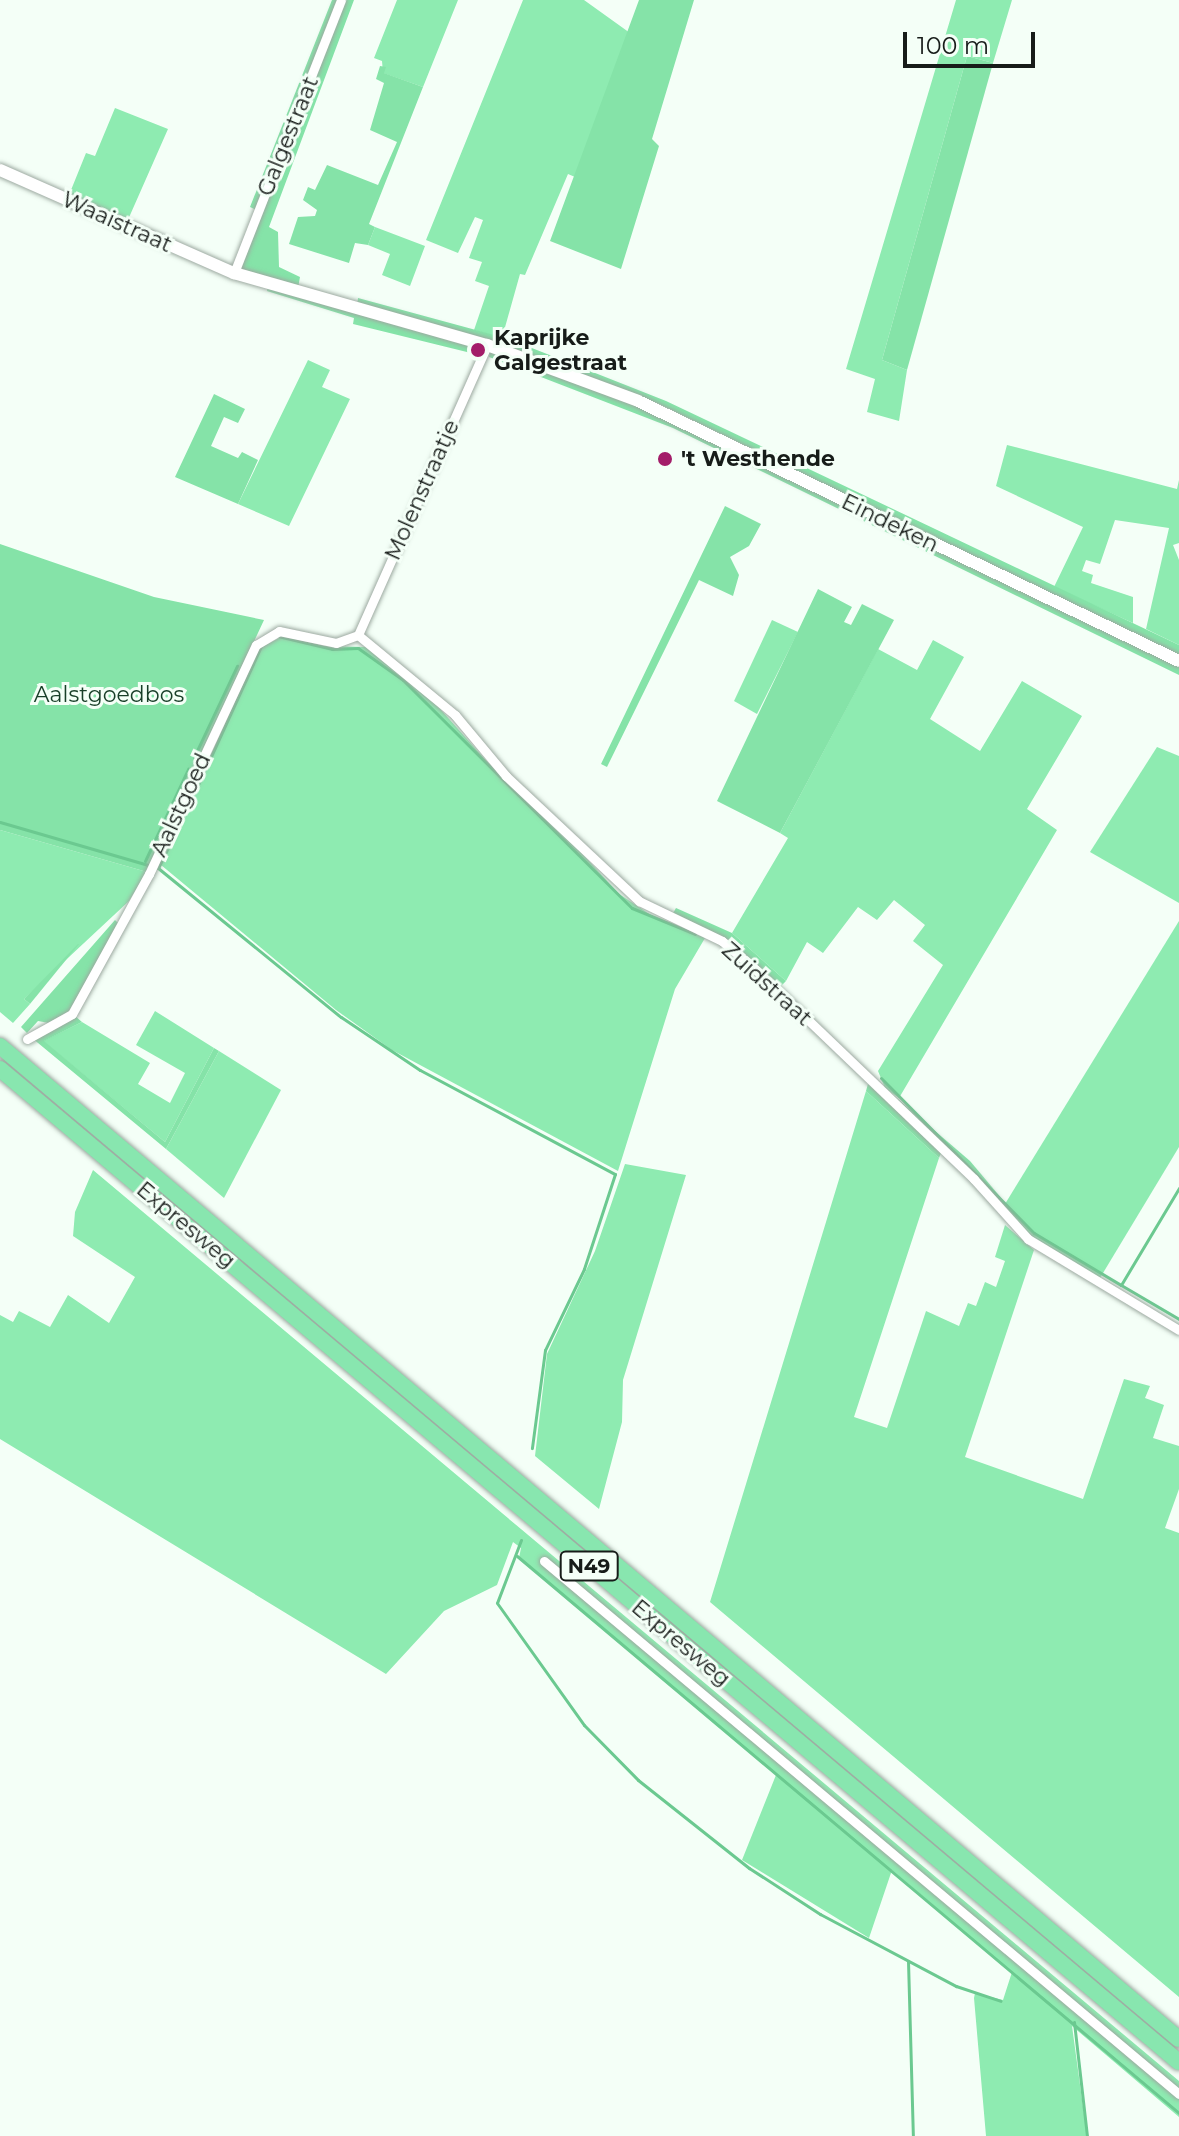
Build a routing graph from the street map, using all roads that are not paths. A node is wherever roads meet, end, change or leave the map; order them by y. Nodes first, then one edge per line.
1 (341, 0) edge
2 (0, 170) edge
3 (234, 273) junction
4 (487, 345) junction
5 (358, 635) junction
6 (1179, 661) edge
7 (27, 1039) dead end
8 (0, 1046) edge
9 (0, 1069) edge
10 (1179, 1330) edge
11 (544, 1561) dead end
12 (1179, 2039) edge
13 (1179, 2062) edge
14 (1179, 2094) edge

1 - 3 street, Galgestraat
2 - 3 street, Waaistraat
3 - 4 street, Eindeken
4 - 5 street, Molenstraatje
4 - 6 street, Eindeken
5 - 7 street, Aalstgoed
5 - 10 street, Zuidstraat
8 - 12 highway, Expresweg / N49
9 - 13 highway, Expresweg / N49
11 - 14 street

